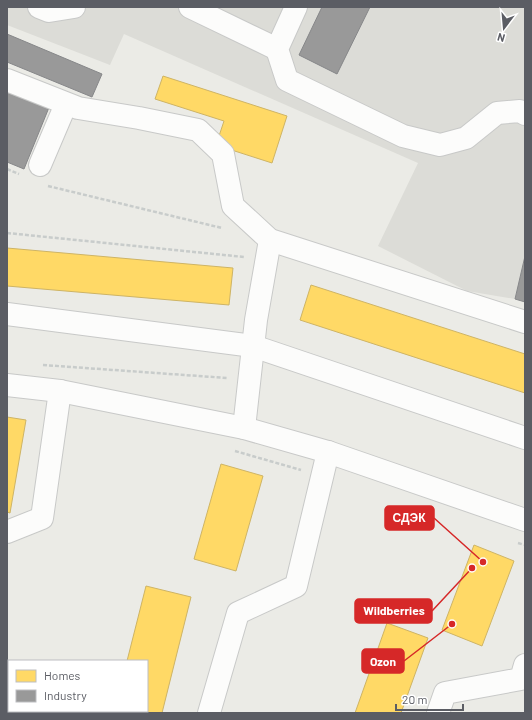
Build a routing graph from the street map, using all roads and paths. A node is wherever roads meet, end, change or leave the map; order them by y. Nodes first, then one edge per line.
1 (39, 7) edge
2 (74, 7) edge
3 (190, 7) edge
4 (296, 7) edge
5 (277, 49) junction
6 (7, 80) edge
7 (66, 104) junction
8 (525, 114) edge
9 (7, 169) edge
10 (21, 174) dead end
11 (41, 174) joint
12 (228, 230) dead end
13 (7, 233) edge
14 (270, 240) junction
15 (266, 262) junction
16 (7, 314) edge
17 (525, 322) edge
18 (253, 346) junction
19 (38, 364) dead end
20 (228, 378) dead end
21 (7, 385) edge
22 (60, 391) junction
23 (244, 428) junction
24 (525, 438) edge
25 (231, 450) dead end
26 (328, 452) junction
27 (322, 476) junction
28 (525, 520) edge
29 (7, 532) edge
30 (510, 540) dead end
31 (525, 545) edge
32 (525, 665) edge
33 (210, 713) edge
34 (438, 713) edge

1 - 2 street
3 - 5 street
4 - 5 street
5 - 8 street
6 - 7 street
7 - 11 street
7 - 14 street
9 - 10 path
11 - 12 path
13 - 15 path
14 - 15 street
14 - 17 street
15 - 18 street
16 - 18 street
18 - 23 street
18 - 24 street
19 - 20 path
21 - 22 street
22 - 23 street
22 - 29 street
23 - 26 street
25 - 27 path
26 - 27 street
26 - 28 street
27 - 33 street
30 - 31 path
32 - 34 street

